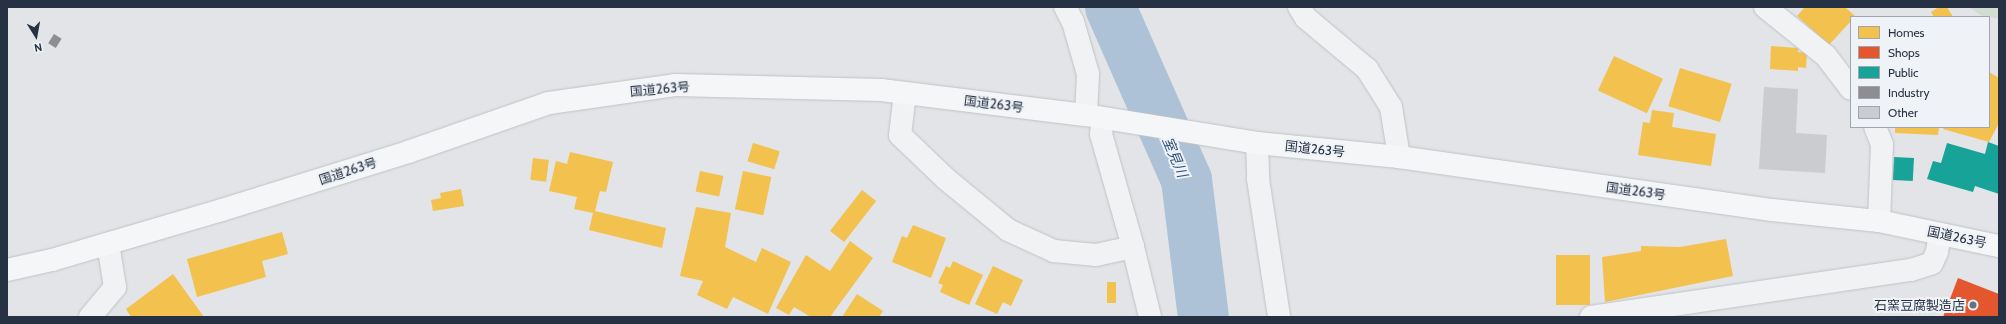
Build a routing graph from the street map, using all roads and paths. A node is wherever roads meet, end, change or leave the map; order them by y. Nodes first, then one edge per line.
1 (1065, 7) edge
2 (1299, 7) edge
3 (1765, 7) edge
4 (1850, 88) edge
5 (905, 93) junction
6 (1095, 117) junction
7 (1875, 128) edge
8 (1250, 142) junction
9 (1399, 158) junction
10 (1880, 221) junction
11 (1940, 234) junction
12 (108, 244) junction
13 (1999, 246) edge
14 (1132, 247) junction
15 (7, 270) edge
16 (90, 317) edge
17 (1150, 317) edge
18 (1279, 317) edge
19 (1592, 317) edge

1 - 6 street
2 - 9 street
3 - 4 street
5 - 6 highway, 国道263号
5 - 12 highway, 国道263号
5 - 14 street
6 - 8 highway, 国道263号
6 - 14 street
7 - 10 street
8 - 9 highway, 国道263号
8 - 18 street
9 - 10 highway, 国道263号
10 - 11 highway, 国道263号
11 - 13 highway, 国道263号
11 - 19 street
12 - 15 highway, 国道263号
12 - 16 street
14 - 17 street

